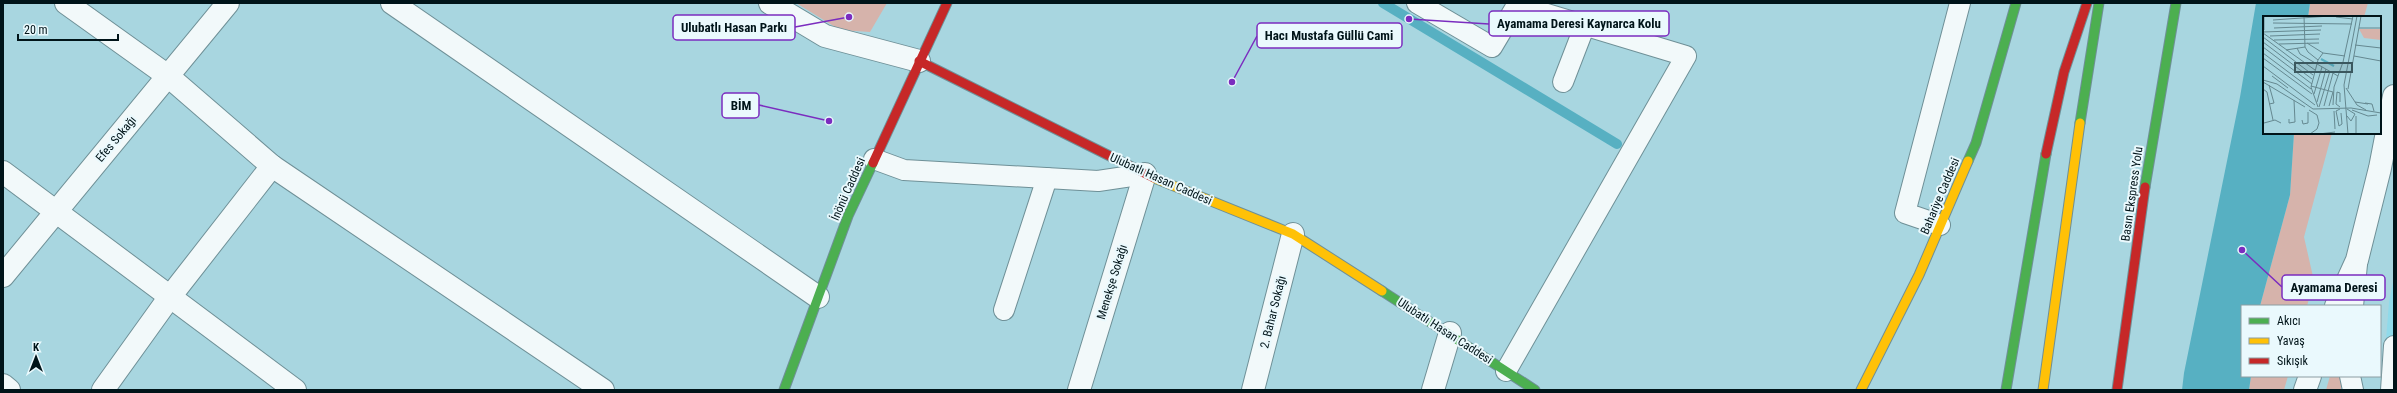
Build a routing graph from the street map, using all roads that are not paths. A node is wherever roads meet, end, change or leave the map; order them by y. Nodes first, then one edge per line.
1 (66, 3) edge
2 (228, 3) edge
3 (392, 3) edge
4 (770, 3) edge
5 (947, 3) edge
6 (1417, 3) edge
7 (1960, 3) edge
8 (2016, 3) edge
9 (2087, 3) edge
10 (2099, 3) edge
11 (2176, 3) edge
12 (1585, 25) junction
13 (919, 61) junction
14 (168, 76) junction
15 (1563, 82) dead end
16 (2394, 96) edge
17 (874, 159) junction
18 (272, 166) junction
19 (3, 172) edge
20 (1145, 174) junction
21 (1047, 178) junction
22 (56, 211) junction
23 (1940, 225) junction
24 (1293, 234) junction
25 (2357, 260) junction
26 (3, 276) edge
27 (818, 297) junction
28 (169, 298) junction
29 (2336, 305) edge
30 (2353, 305) edge
31 (1004, 310) dead end
32 (1450, 333) junction
33 (2394, 346) edge
34 (1506, 371) junction
35 (2310, 377) edge
36 (2350, 377) edge
37 (3, 385) edge
38 (9, 390) edge
39 (103, 390) edge
40 (295, 390) edge
41 (603, 390) edge
42 (784, 390) edge
43 (1079, 390) edge
44 (1253, 390) edge
45 (1434, 390) edge
46 (1535, 390) edge
47 (1861, 390) edge
48 (2006, 390) edge
49 (2043, 390) edge
50 (2117, 390) edge
51 (2304, 390) edge
52 (2353, 390) edge
53 (2391, 390) edge

1 - 14 street
2 - 14 street, Efes Sokağı
3 - 27 street
4 - 13 street, Ulubatlı Hasan Caddesi
5 - 13 main road, İnönü Caddesi
6 - 12 lane
7 - 23 lane
8 - 23 main road, Bahariye Caddesi
9 - 48 main road
10 - 49 main road
11 - 50 main road, Basın Ekspress Yolu
12 - 15 lane
12 - 34 lane
13 - 17 main road, İnönü Caddesi
13 - 20 main road, Ulubatlı Hasan Caddesi
14 - 18 street
14 - 22 street, Efes Sokağı
16 - 25 street
17 - 21 lane
17 - 27 main road, İnönü Caddesi
18 - 28 street
18 - 41 street
19 - 22 street
20 - 21 lane
20 - 24 main road, Ulubatlı Hasan Caddesi
20 - 43 street, Menekşe Sokağı
21 - 31 lane
22 - 26 street, Efes Sokağı
22 - 28 street
23 - 47 main road, Bahariye Caddesi
24 - 32 main road, Ulubatlı Hasan Caddesi
24 - 44 street, 2. Bahar Sokağı
25 - 29 street
25 - 30 lane
27 - 42 main road, İnönü Caddesi
28 - 39 street
28 - 40 street
32 - 34 main road, Ulubatlı Hasan Caddesi
32 - 45 street
33 - 53 lane
34 - 46 main road, Ulubatlı Hasan Caddesi
35 - 51 street
36 - 52 lane
37 - 38 street

